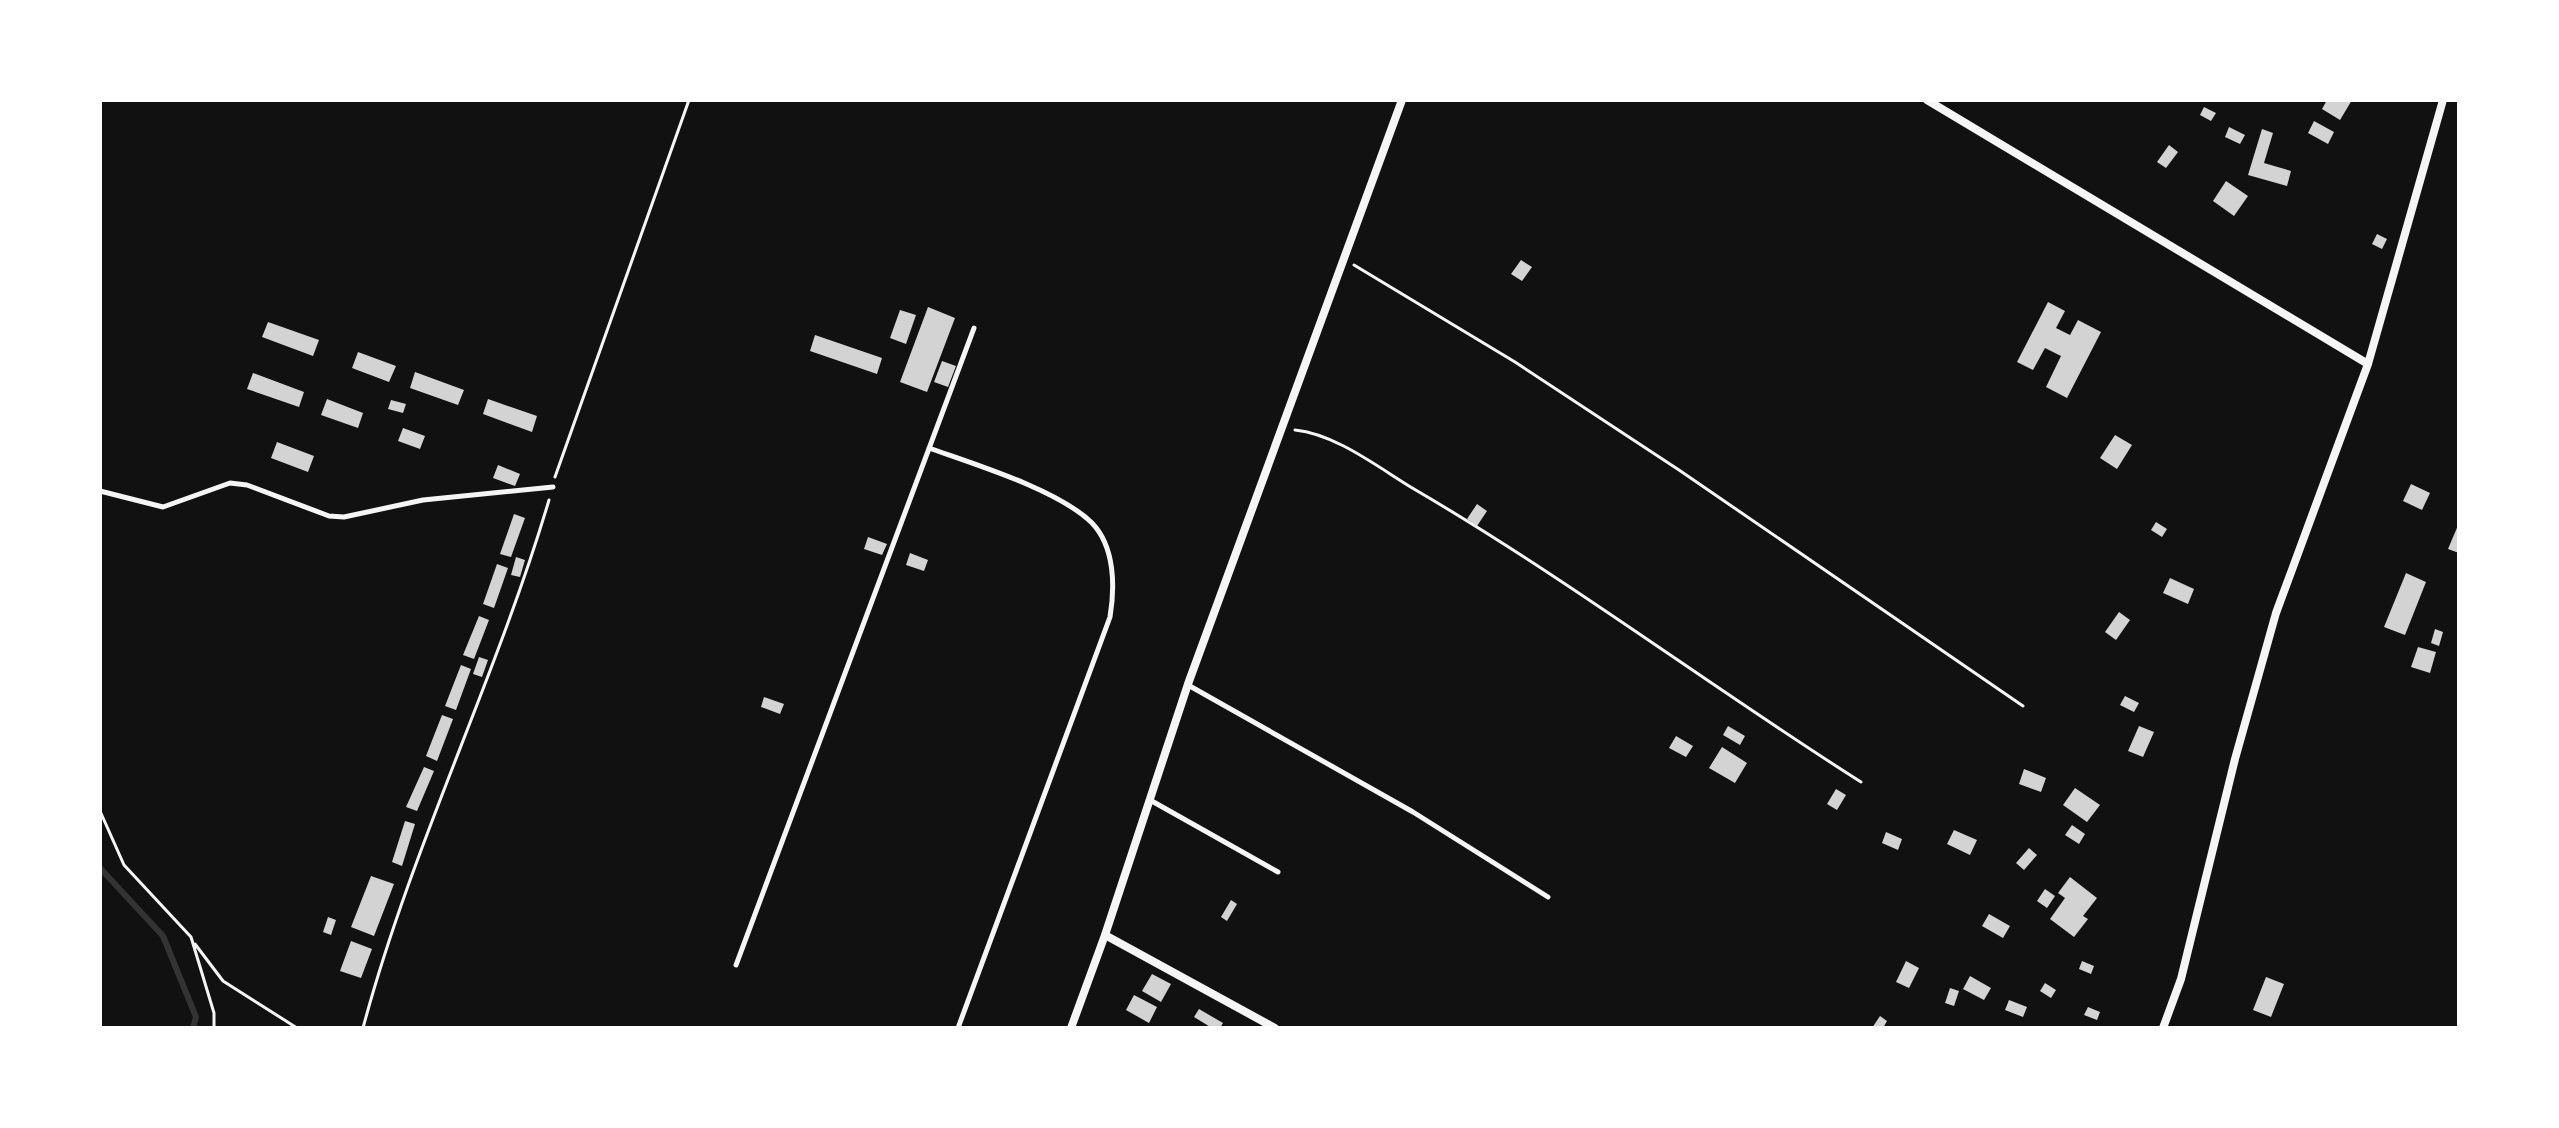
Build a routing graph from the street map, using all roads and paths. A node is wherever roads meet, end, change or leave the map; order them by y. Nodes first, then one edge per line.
1 (689, 100) edge
2 (1402, 100) edge
3 (1927, 100) edge
4 (2443, 100) edge
5 (1344, 259) junction
6 (974, 328) dead end
7 (2368, 364) junction
8 (1283, 429) junction
9 (929, 448) junction
10 (553, 487) junction
11 (100, 491) edge
12 (1188, 684) junction
13 (2023, 706) dead end
14 (1861, 782) dead end
15 (1150, 800) junction
16 (100, 811) edge
17 (1278, 872) dead end
18 (1548, 897) dead end
19 (1105, 935) junction
20 (191, 937) junction
21 (736, 965) dead end
22 (214, 1028) edge
23 (297, 1028) edge
24 (363, 1028) edge
25 (958, 1028) edge
26 (1071, 1028) edge
27 (1275, 1028) edge
28 (2163, 1028) edge

1 - 10 path
2 - 5 street
3 - 7 street
4 - 7 street
5 - 8 street
5 - 13 path
6 - 9 lane
7 - 28 street
8 - 12 street
8 - 14 path
9 - 21 lane
9 - 25 lane
10 - 11 lane
10 - 24 path
12 - 15 street
12 - 18 lane
15 - 17 lane
15 - 19 street
16 - 20 path
19 - 26 street
19 - 27 street
20 - 22 path
20 - 23 path

